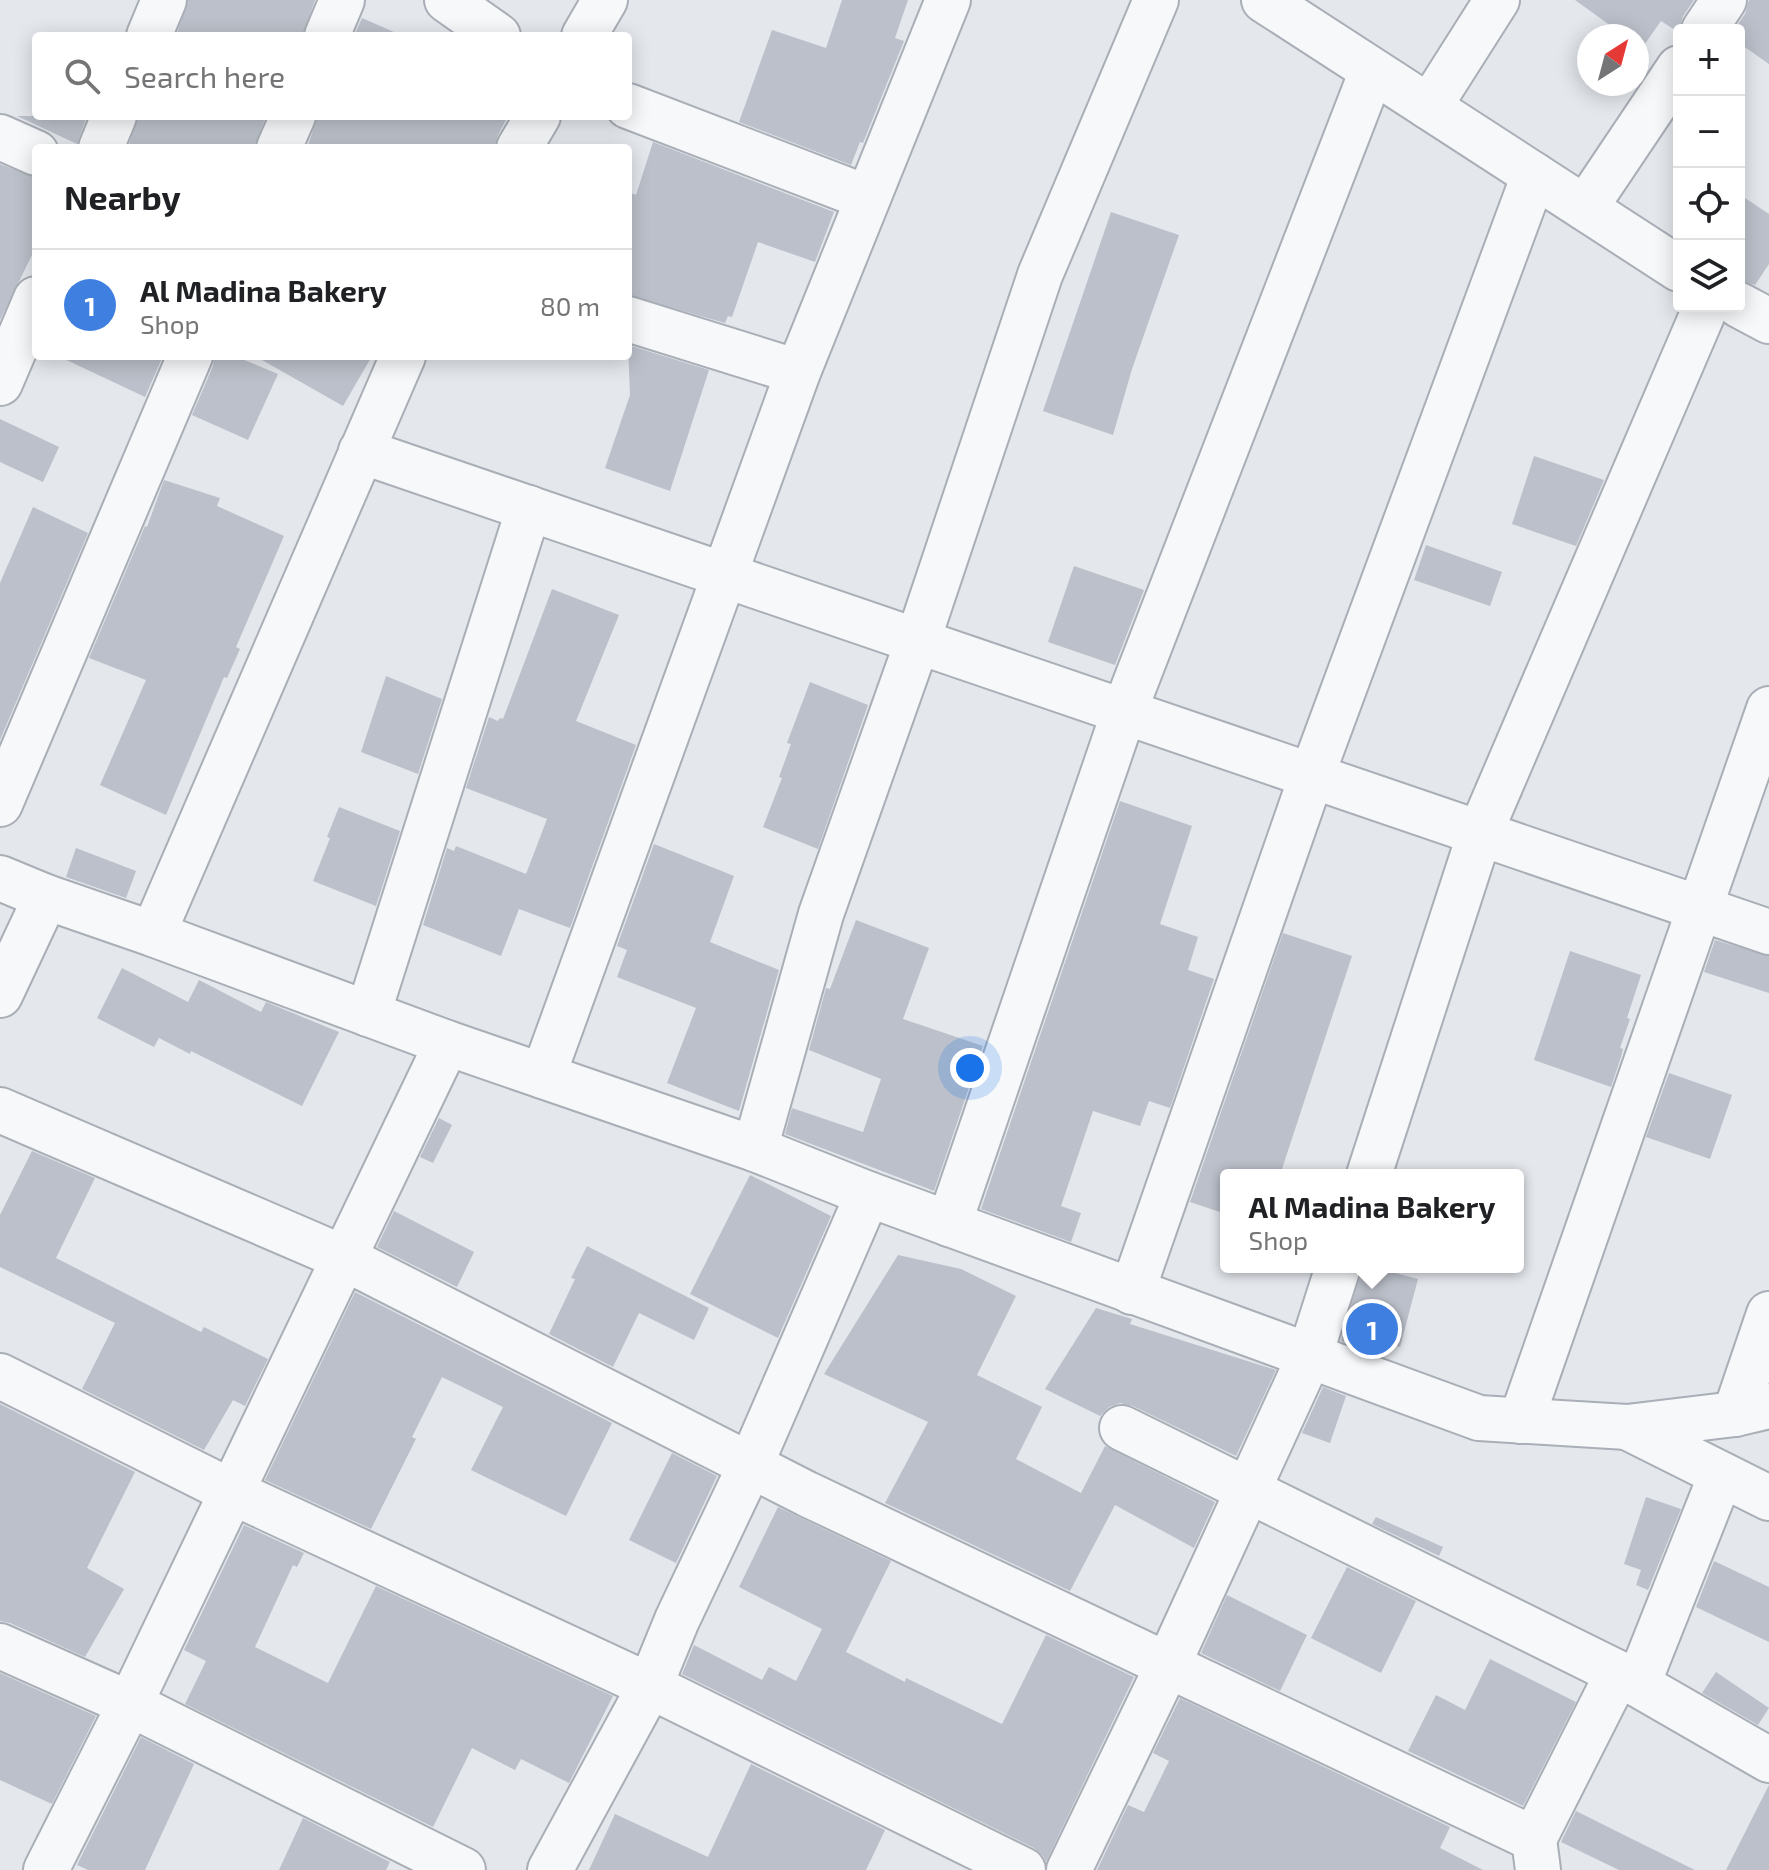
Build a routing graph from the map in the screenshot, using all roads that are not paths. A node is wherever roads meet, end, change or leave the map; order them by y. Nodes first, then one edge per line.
1 (164, 0) edge
2 (342, 0) edge
3 (447, 0) edge
4 (605, 0) edge
5 (1156, 0) edge
6 (1265, 0) edge
7 (1497, 0) edge
8 (1724, 0) edge
9 (937, 3) edge
10 (1708, 24) edge
11 (151, 32) edge
12 (329, 32) edge
13 (492, 32) edge
14 (586, 32) edge
15 (1372, 71) junction
16 (1673, 77) edge
17 (1429, 107) junction
18 (632, 108) edge
19 (112, 120) edge
20 (291, 120) edge
21 (536, 120) edge
22 (0, 137) edge
23 (103, 144) edge
24 (281, 144) edge
25 (521, 144) edge
26 (32, 151) edge
27 (1534, 175) junction
28 (868, 198) junction
29 (1585, 208) junction
30 (1673, 265) edge
31 (32, 308) edge
32 (1703, 312) edge
33 (632, 320) edge
34 (188, 360) edge
35 (401, 360) edge
36 (798, 372) junction
37 (0, 383) edge
38 (361, 451) junction
39 (529, 508) junction
40 (725, 575) junction
41 (918, 640) junction
42 (1769, 709) edge
43 (1124, 712) junction
44 (1312, 775) junction
45 (0, 804) edge
46 (1480, 833) junction
47 (0, 878) edge
48 (46, 897) junction
49 (1698, 908) junction
50 (1769, 932) edge
51 (153, 934) junction
52 (0, 995) edge
53 (368, 1014) junction
54 (447, 1043) junction
55 (543, 1076) junction
56 (0, 1110) edge
57 (755, 1149) junction
58 (1371, 1169) edge
59 (868, 1194) junction
60 (949, 1224) junction
61 (344, 1258) junction
62 (1336, 1273) edge
63 (1132, 1292) junction
64 (1769, 1314) edge
65 (1310, 1355) junction
66 (0, 1376) edge
67 (1752, 1410) edge
68 (1521, 1421) junction
69 (1627, 1427) junction
70 (1122, 1428) dead end
71 (750, 1466) junction
72 (1721, 1475) junction
73 (1248, 1490) junction
74 (230, 1491) junction
75 (1769, 1498) edge
76 (0, 1646) edge
77 (1167, 1667) junction
78 (1628, 1679) junction
79 (650, 1686) junction
80 (130, 1704) junction
81 (1766, 1752) edge
82 (1536, 1854) edge
83 (46, 1870) edge
84 (463, 1870) edge
85 (550, 1870) edge
86 (1023, 1870) edge
87 (1069, 1870) edge

1 - 11 street
2 - 12 street
3 - 13 street
4 - 14 street
5 - 41 street
6 - 15 street
7 - 17 street
8 - 10 street
9 - 28 street
15 - 17 street
15 - 43 street
16 - 29 street
17 - 27 street
18 - 28 street
19 - 23 street
20 - 24 street
21 - 25 street
22 - 26 street
27 - 29 street
27 - 44 street
28 - 36 street
29 - 30 street
31 - 37 street
32 - 46 street
33 - 36 street
34 - 45 street
35 - 38 street
36 - 40 street
38 - 39 street
38 - 51 street
39 - 40 street
39 - 53 street
40 - 41 street
40 - 55 street
41 - 43 street
41 - 57 street
42 - 49 street
43 - 44 street
43 - 60 street
44 - 46 street
44 - 63 street
46 - 49 street
46 - 58 street
47 - 48 street
48 - 51 street
48 - 52 street
49 - 50 street
49 - 68 street
51 - 53 street
53 - 54 street
54 - 55 street
54 - 61 street
55 - 57 street
56 - 61 street
57 - 59 street
59 - 60 street
59 - 71 street
60 - 63 street
61 - 71 street
61 - 74 street
62 - 65 street
63 - 65 street
64 - 67 street
65 - 68 street
65 - 73 street
66 - 74 street
67 - 69 street
68 - 69 street
69 - 72 street
70 - 73 street
71 - 77 street
71 - 79 street
72 - 75 street
72 - 78 street
73 - 77 street
73 - 78 street
74 - 79 street
74 - 80 street
76 - 80 street
77 - 82 street
77 - 87 street
78 - 81 street
78 - 82 street
79 - 85 street
79 - 86 street
80 - 83 street
80 - 84 street

